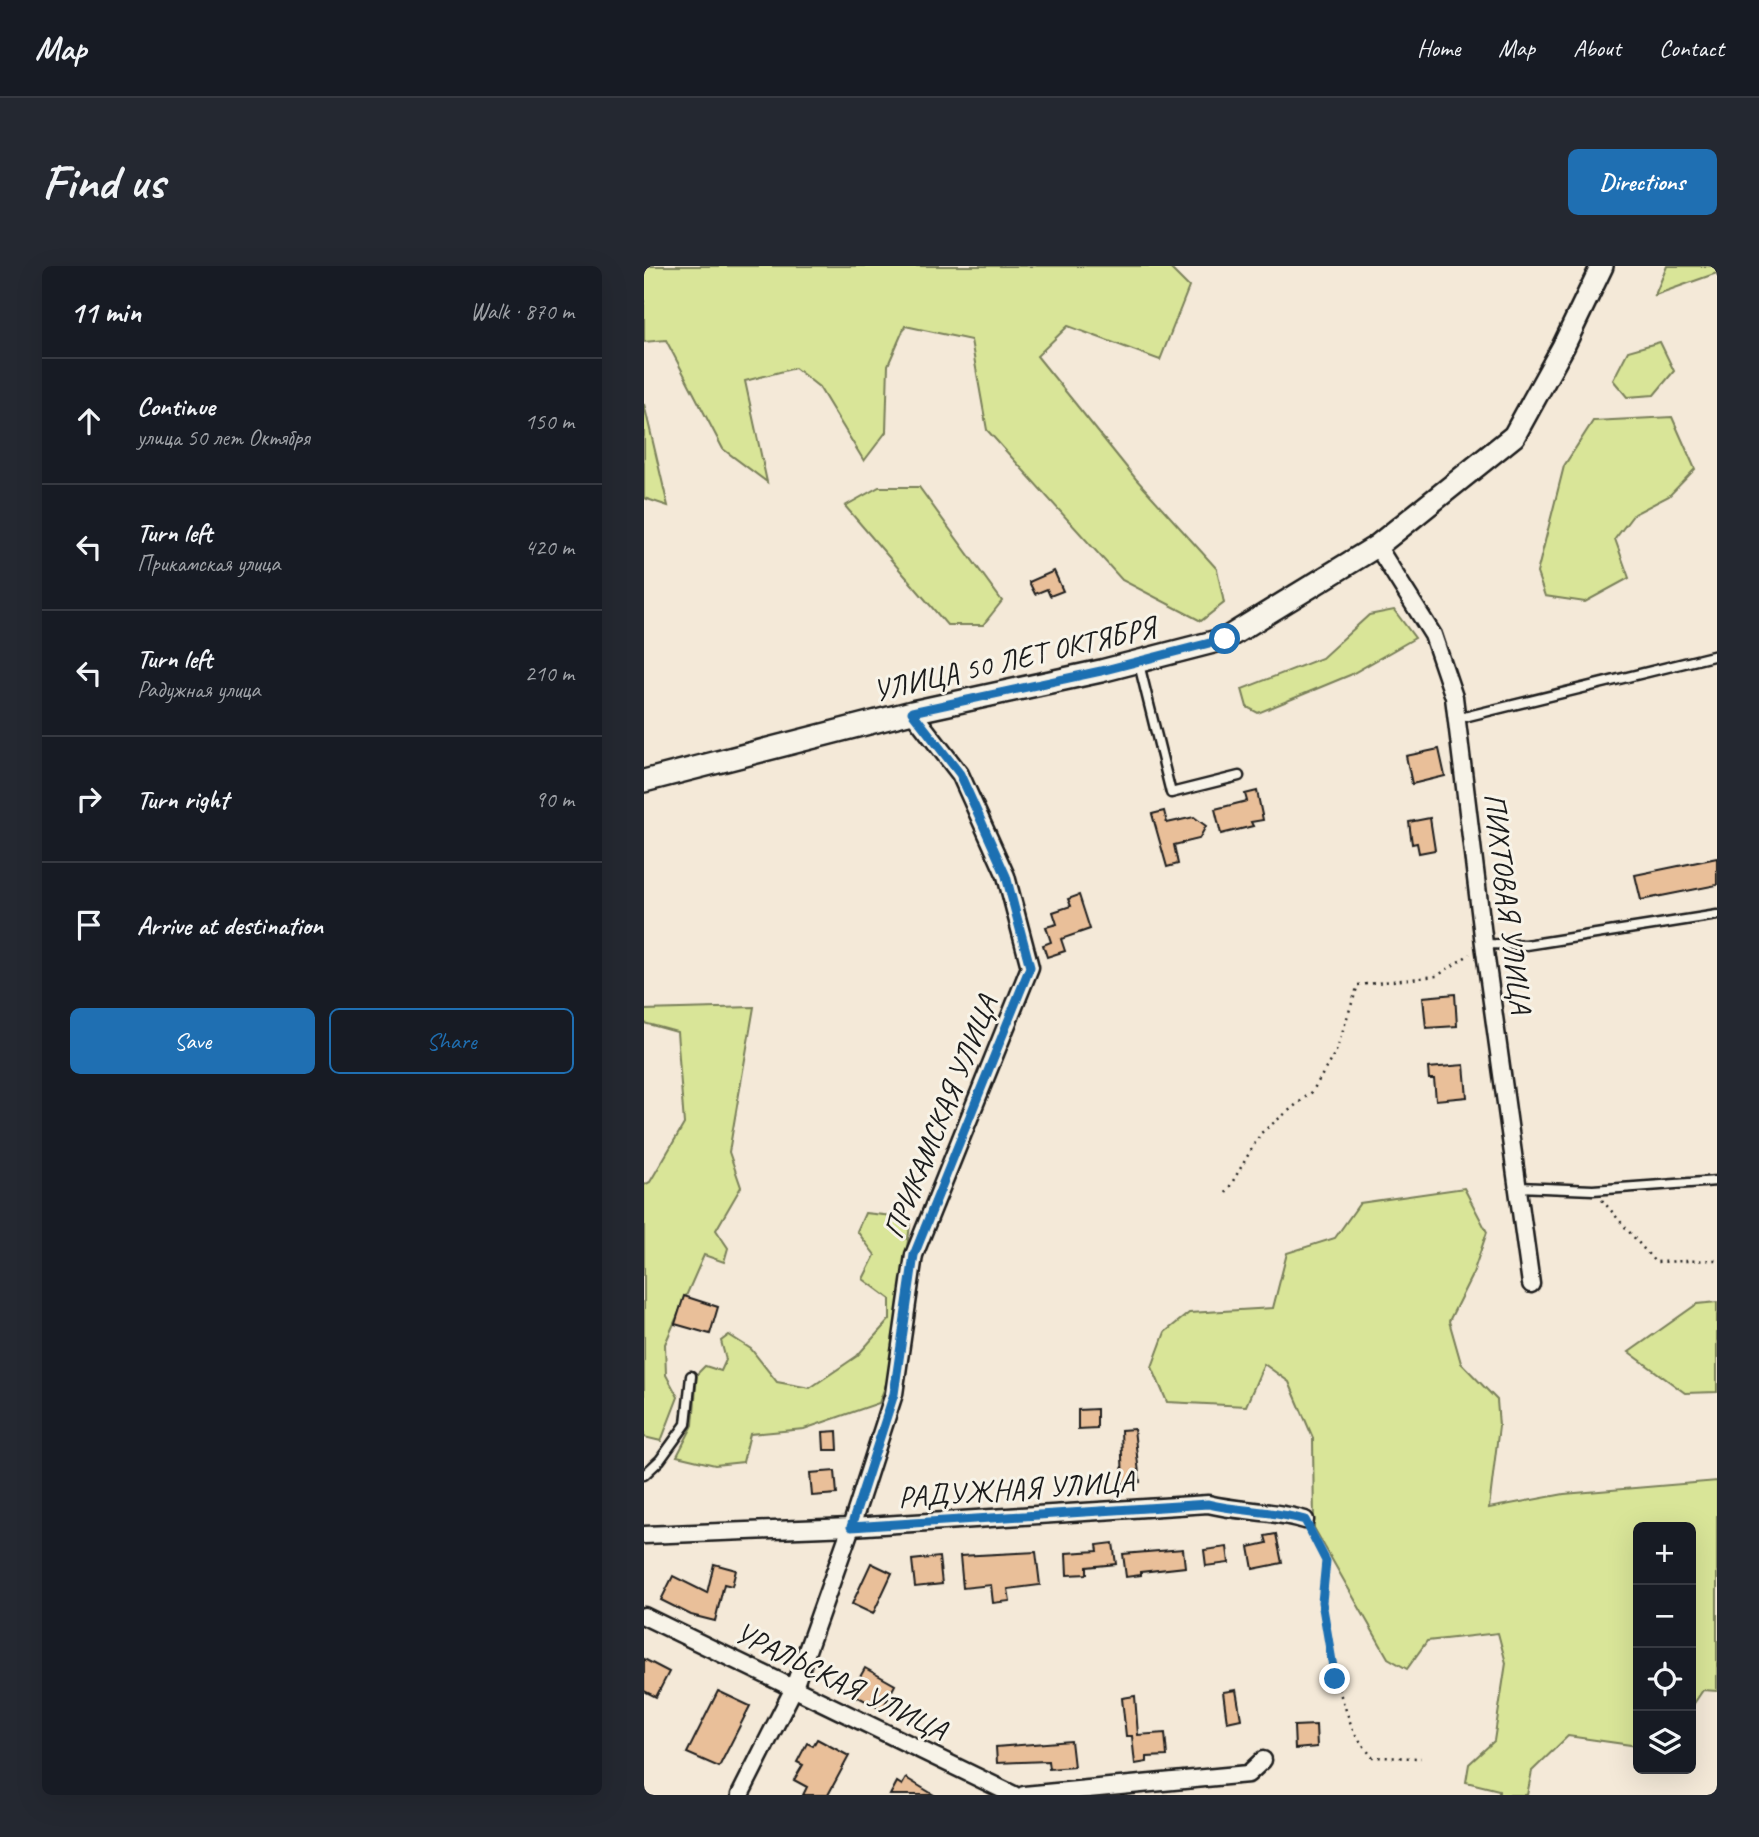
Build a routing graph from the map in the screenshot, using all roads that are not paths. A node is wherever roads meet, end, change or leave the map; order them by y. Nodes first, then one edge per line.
1 (1602, 266) edge
2 (1377, 546) junction
3 (1717, 656) edge
4 (1139, 662) junction
5 (912, 712) junction
6 (1456, 719) junction
7 (1239, 776) dead end
8 (644, 781) edge
9 (1717, 915) edge
10 (1484, 944) junction
11 (1717, 1181) edge
12 (1518, 1187) junction
13 (1531, 1284) dead end
14 (691, 1376) dead end
15 (644, 1475) edge
16 (1305, 1520) road end
17 (851, 1527) junction
18 (644, 1535) edge
19 (644, 1616) edge
20 (793, 1690) junction
21 (1263, 1760) dead end
22 (740, 1795) edge
23 (1014, 1795) edge
24 (1024, 1795) edge

1 - 2 main road, УЛИЦА 50 ЛЕТ ОКТЯБРЯ
2 - 4 main road, УЛИЦА 50 ЛЕТ ОКТЯБРЯ
2 - 6 street, ПИХТОВАЯ УЛИЦА
3 - 6 lane
4 - 5 main road, УЛИЦА 50 ЛЕТ ОКТЯБРЯ
4 - 7 lane
5 - 8 main road, УЛИЦА 50 ЛЕТ ОКТЯБРЯ
5 - 17 street, ПРИКАМСКАЯ УЛИЦА
6 - 10 street, ПИХТОВАЯ УЛИЦА
9 - 10 lane
10 - 12 street, ПИХТОВАЯ УЛИЦА
11 - 12 lane
12 - 13 street, ПИХТОВАЯ УЛИЦА
14 - 15 lane
16 - 17 street, РАДУЖНАЯ УЛИЦА
17 - 18 street, РАДУЖНАЯ УЛИЦА
17 - 20 street, ПРИКАМСКАЯ УЛИЦА
19 - 20 street, УРАЛЬСКАЯ УЛИЦА
20 - 22 street, ПРИКАМСКАЯ УЛИЦА
20 - 23 street, УРАЛЬСКАЯ УЛИЦА
21 - 24 street

